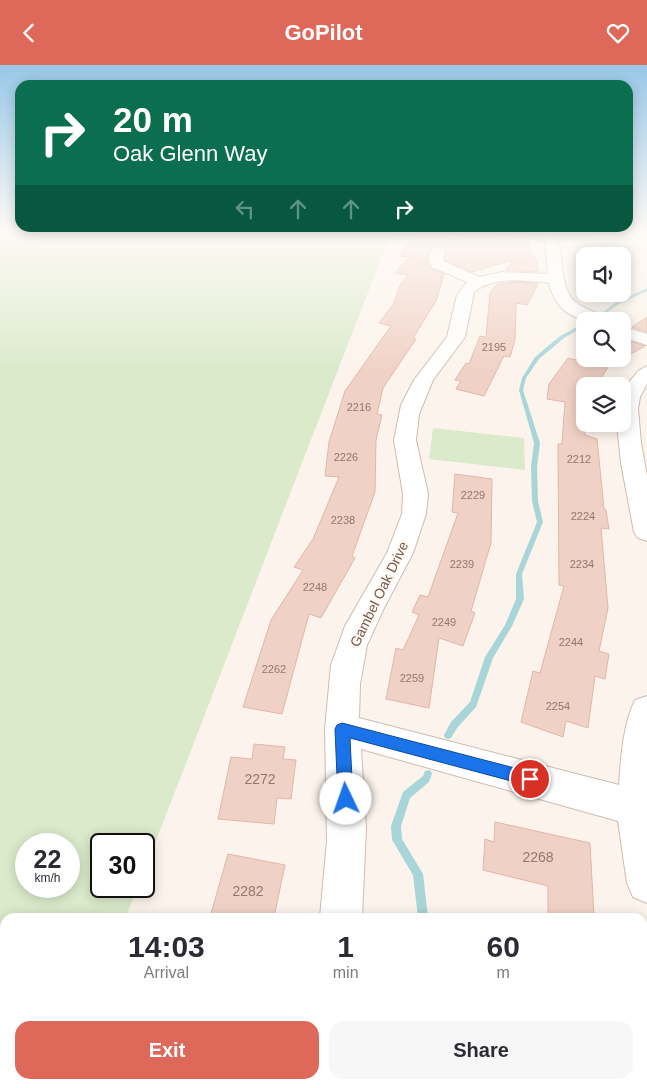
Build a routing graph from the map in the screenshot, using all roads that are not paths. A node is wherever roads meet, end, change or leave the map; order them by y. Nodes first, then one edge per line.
1 (461, 278) edge
2 (504, 278) edge
3 (529, 278) edge
4 (555, 279) joint
5 (467, 281) junction
6 (576, 312) edge
7 (631, 334) edge
8 (647, 340) edge
9 (647, 372) edge
10 (642, 485) edge
11 (647, 531) edge
12 (647, 710) edge
13 (342, 729) junction
14 (635, 807) junction
15 (647, 883) edge
16 (341, 913) edge

1 - 5 street
2 - 5 street
3 - 4 street
4 - 6 street
5 - 13 street, Gambel Oak Drive
7 - 8 street
9 - 10 street
10 - 11 street
12 - 14 street
13 - 14 street
13 - 16 street, Gambel Oak Drive
14 - 15 street

